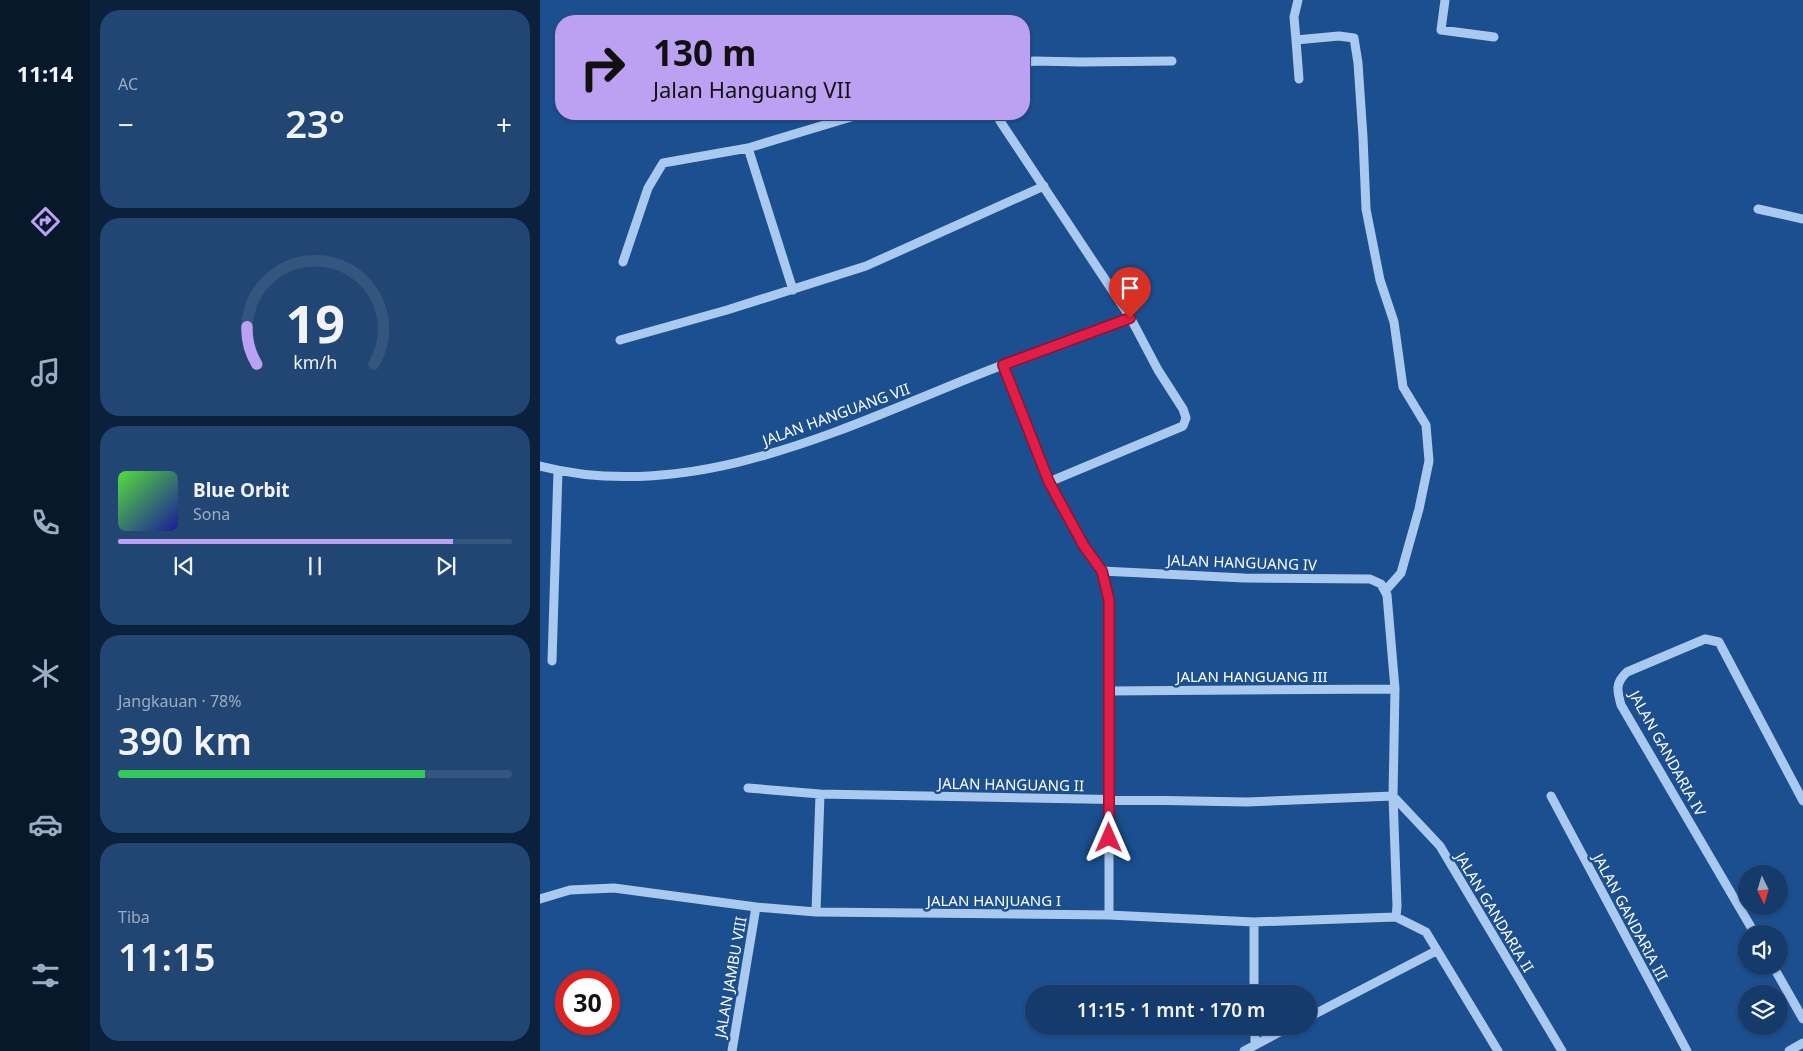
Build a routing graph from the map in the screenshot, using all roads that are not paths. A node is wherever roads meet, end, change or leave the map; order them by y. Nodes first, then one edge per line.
1 (1298, 0) edge
2 (1445, 0) edge
3 (1494, 37) dead end
4 (1296, 40) junction
5 (1172, 60) dead end
6 (1030, 61) edge
7 (1299, 79) dead end
8 (841, 120) edge
9 (1000, 120) edge
10 (748, 148) junction
11 (1044, 186) junction
12 (1758, 209) dead end
13 (1803, 219) edge
14 (623, 262) dead end
15 (793, 290) junction
16 (1130, 318) junction
17 (620, 340) dead end
18 (1003, 365) junction
19 (540, 466) edge
20 (558, 471) junction
21 (1049, 482) junction
22 (1102, 571) junction
23 (1383, 588) junction
24 (552, 661) dead end
25 (1395, 690) junction
26 (1110, 691) junction
27 (748, 788) dead end
28 (820, 794) junction
29 (1393, 796) junction
30 (1551, 796) dead end
31 (1109, 800) junction
32 (1803, 801) edge
33 (540, 898) edge
34 (756, 907) junction
35 (816, 912) junction
36 (1109, 915) junction
37 (1396, 917) junction
38 (1254, 922) junction
39 (1750, 925) edge
40 (1436, 952) junction
41 (1778, 975) edge
42 (1254, 985) edge
43 (1317, 1013) edge
44 (1803, 1019) edge
45 (1255, 1035) edge
46 (1274, 1035) edge
47 (1803, 1044) edge
48 (1255, 1045) junction
49 (732, 1051) edge
50 (1244, 1051) edge
51 (1498, 1051) edge
52 (1562, 1051) edge
53 (1687, 1051) edge
54 (1789, 1051) edge

1 - 4 street
2 - 3 street
4 - 7 street
4 - 23 street
5 - 6 street
8 - 10 street
9 - 11 street
10 - 14 street
10 - 15 street
11 - 15 street
11 - 16 street
12 - 13 street
15 - 17 street
16 - 18 street, JALAN HANGUANG VII
16 - 21 street
18 - 20 street, JALAN HANGUANG VII
18 - 21 street
19 - 20 street, JALAN HANGUANG VII
20 - 24 street
21 - 22 street
22 - 23 street, JALAN HANGUANG IV
22 - 26 street
23 - 25 street
25 - 26 street, JALAN HANGUANG III
25 - 29 street
26 - 31 street
27 - 28 street, JALAN HANGUANG II
28 - 31 street, JALAN HANGUANG II
28 - 35 street
29 - 31 street, JALAN HANGUANG II
29 - 37 street
29 - 52 street, JALAN GANDARIA II
30 - 53 street, JALAN GANDARIA III
31 - 36 street
32 - 39 street, JALAN GANDARIA IV
33 - 34 street, JALAN HANJUANG I
34 - 35 street, JALAN HANJUANG I
34 - 49 street, JALAN JAMBU VIII
35 - 36 street, JALAN HANJUANG I
36 - 38 street, JALAN HANJUANG I
37 - 38 street, JALAN HANJUANG I
37 - 40 street, JALAN HANJUANG I
38 - 42 street
40 - 43 street
40 - 51 street, JALAN HANJUANG I
41 - 44 street
45 - 48 street
46 - 48 street
47 - 54 street
48 - 50 street

